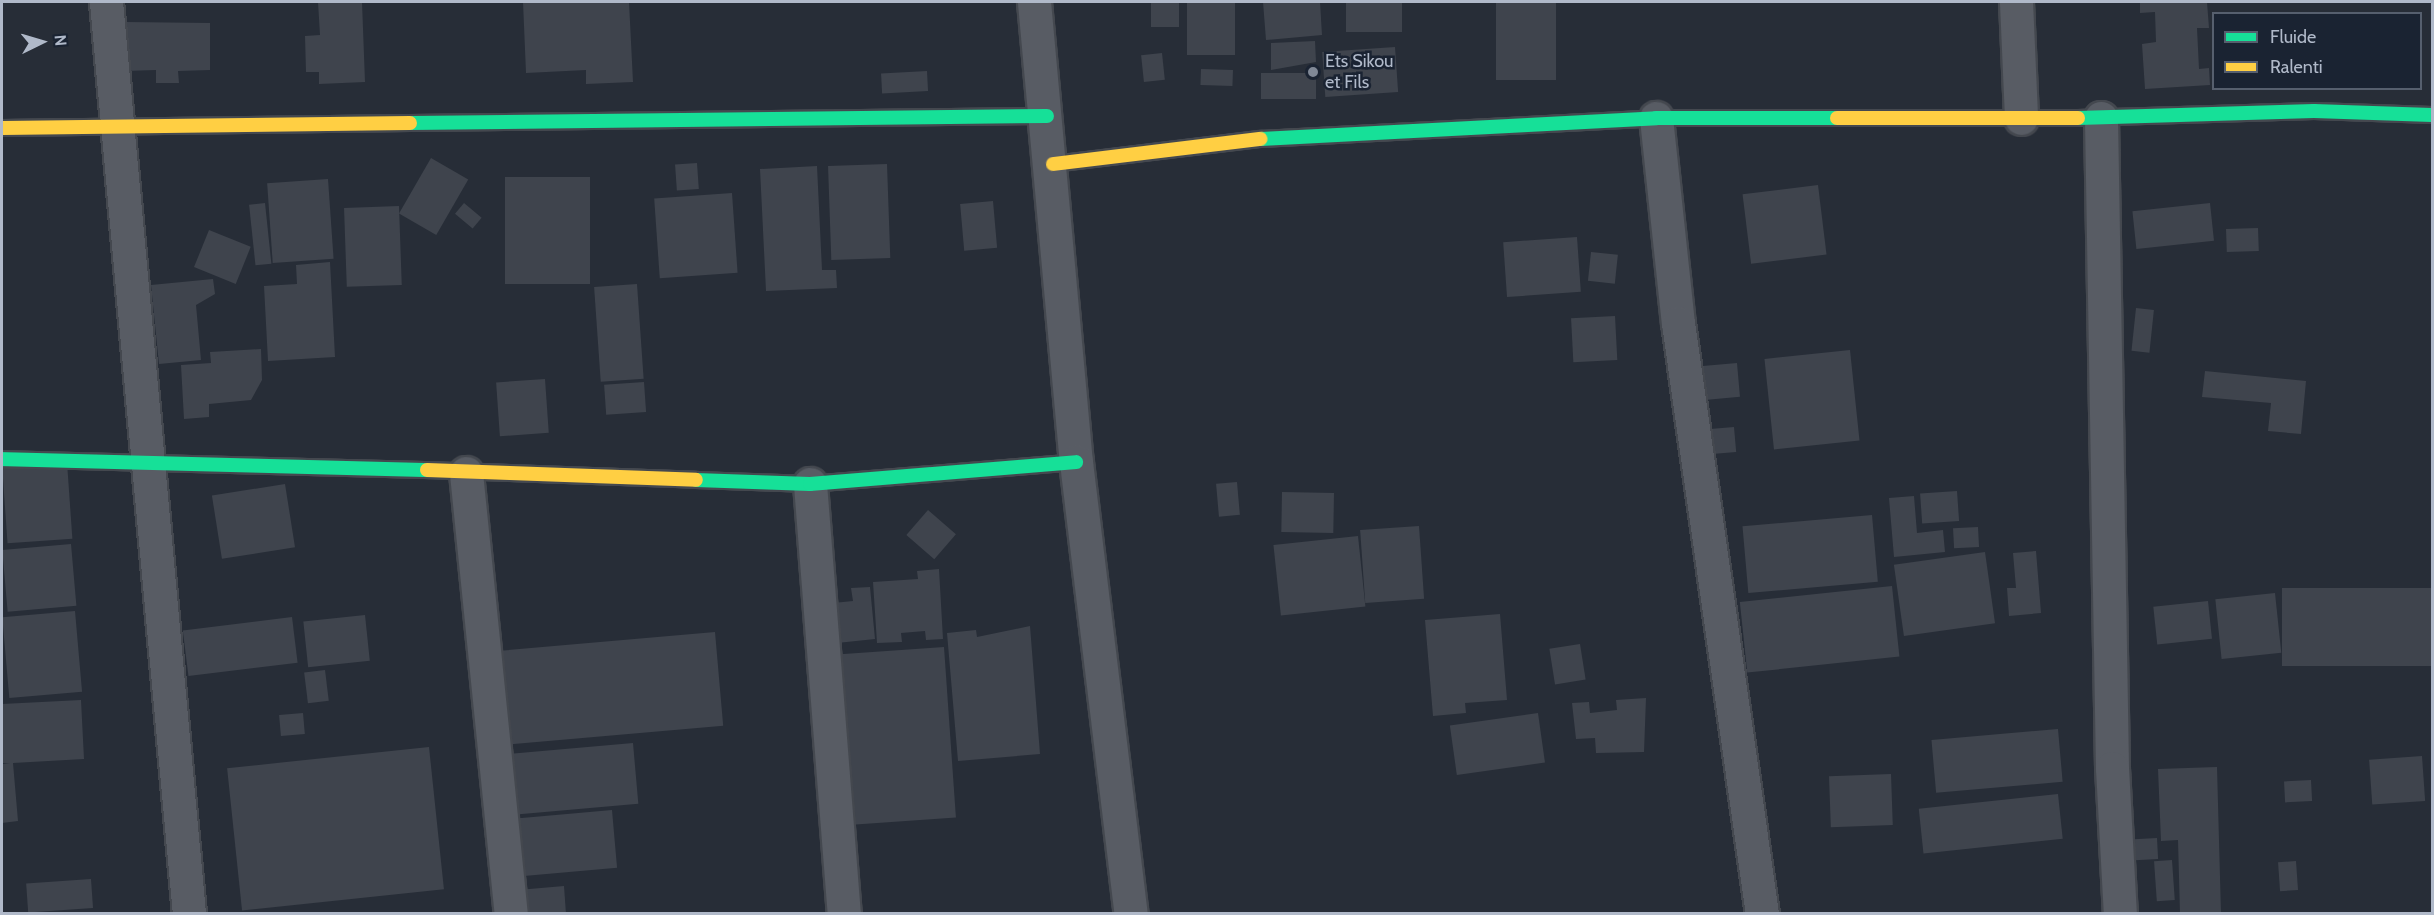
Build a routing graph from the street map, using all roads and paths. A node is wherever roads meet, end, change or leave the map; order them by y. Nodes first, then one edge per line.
1 (106, 2) edge
2 (1034, 2) edge
3 (2016, 2) edge
4 (2433, 115) edge
5 (1047, 116) junction
6 (1656, 118) junction
7 (2021, 118) junction
8 (2101, 118) junction
9 (2, 128) edge
10 (117, 129) junction
11 (1053, 164) junction
12 (2, 459) edge
13 (144, 459) junction
14 (1076, 462) junction
15 (466, 472) junction
16 (810, 484) junction
17 (189, 914) edge
18 (511, 914) edge
19 (844, 914) edge
20 (1131, 914) edge
21 (1762, 914) edge
22 (2120, 914) edge

1 - 10 street
2 - 5 street
3 - 7 street
4 - 8 street
5 - 10 street
5 - 11 street
6 - 7 street
6 - 11 street
6 - 21 street
7 - 8 street
8 - 22 street
9 - 10 street
10 - 13 street
11 - 14 street
12 - 13 street
13 - 15 street
13 - 17 street
14 - 16 street
14 - 20 street
15 - 16 street
15 - 18 street
16 - 19 street

